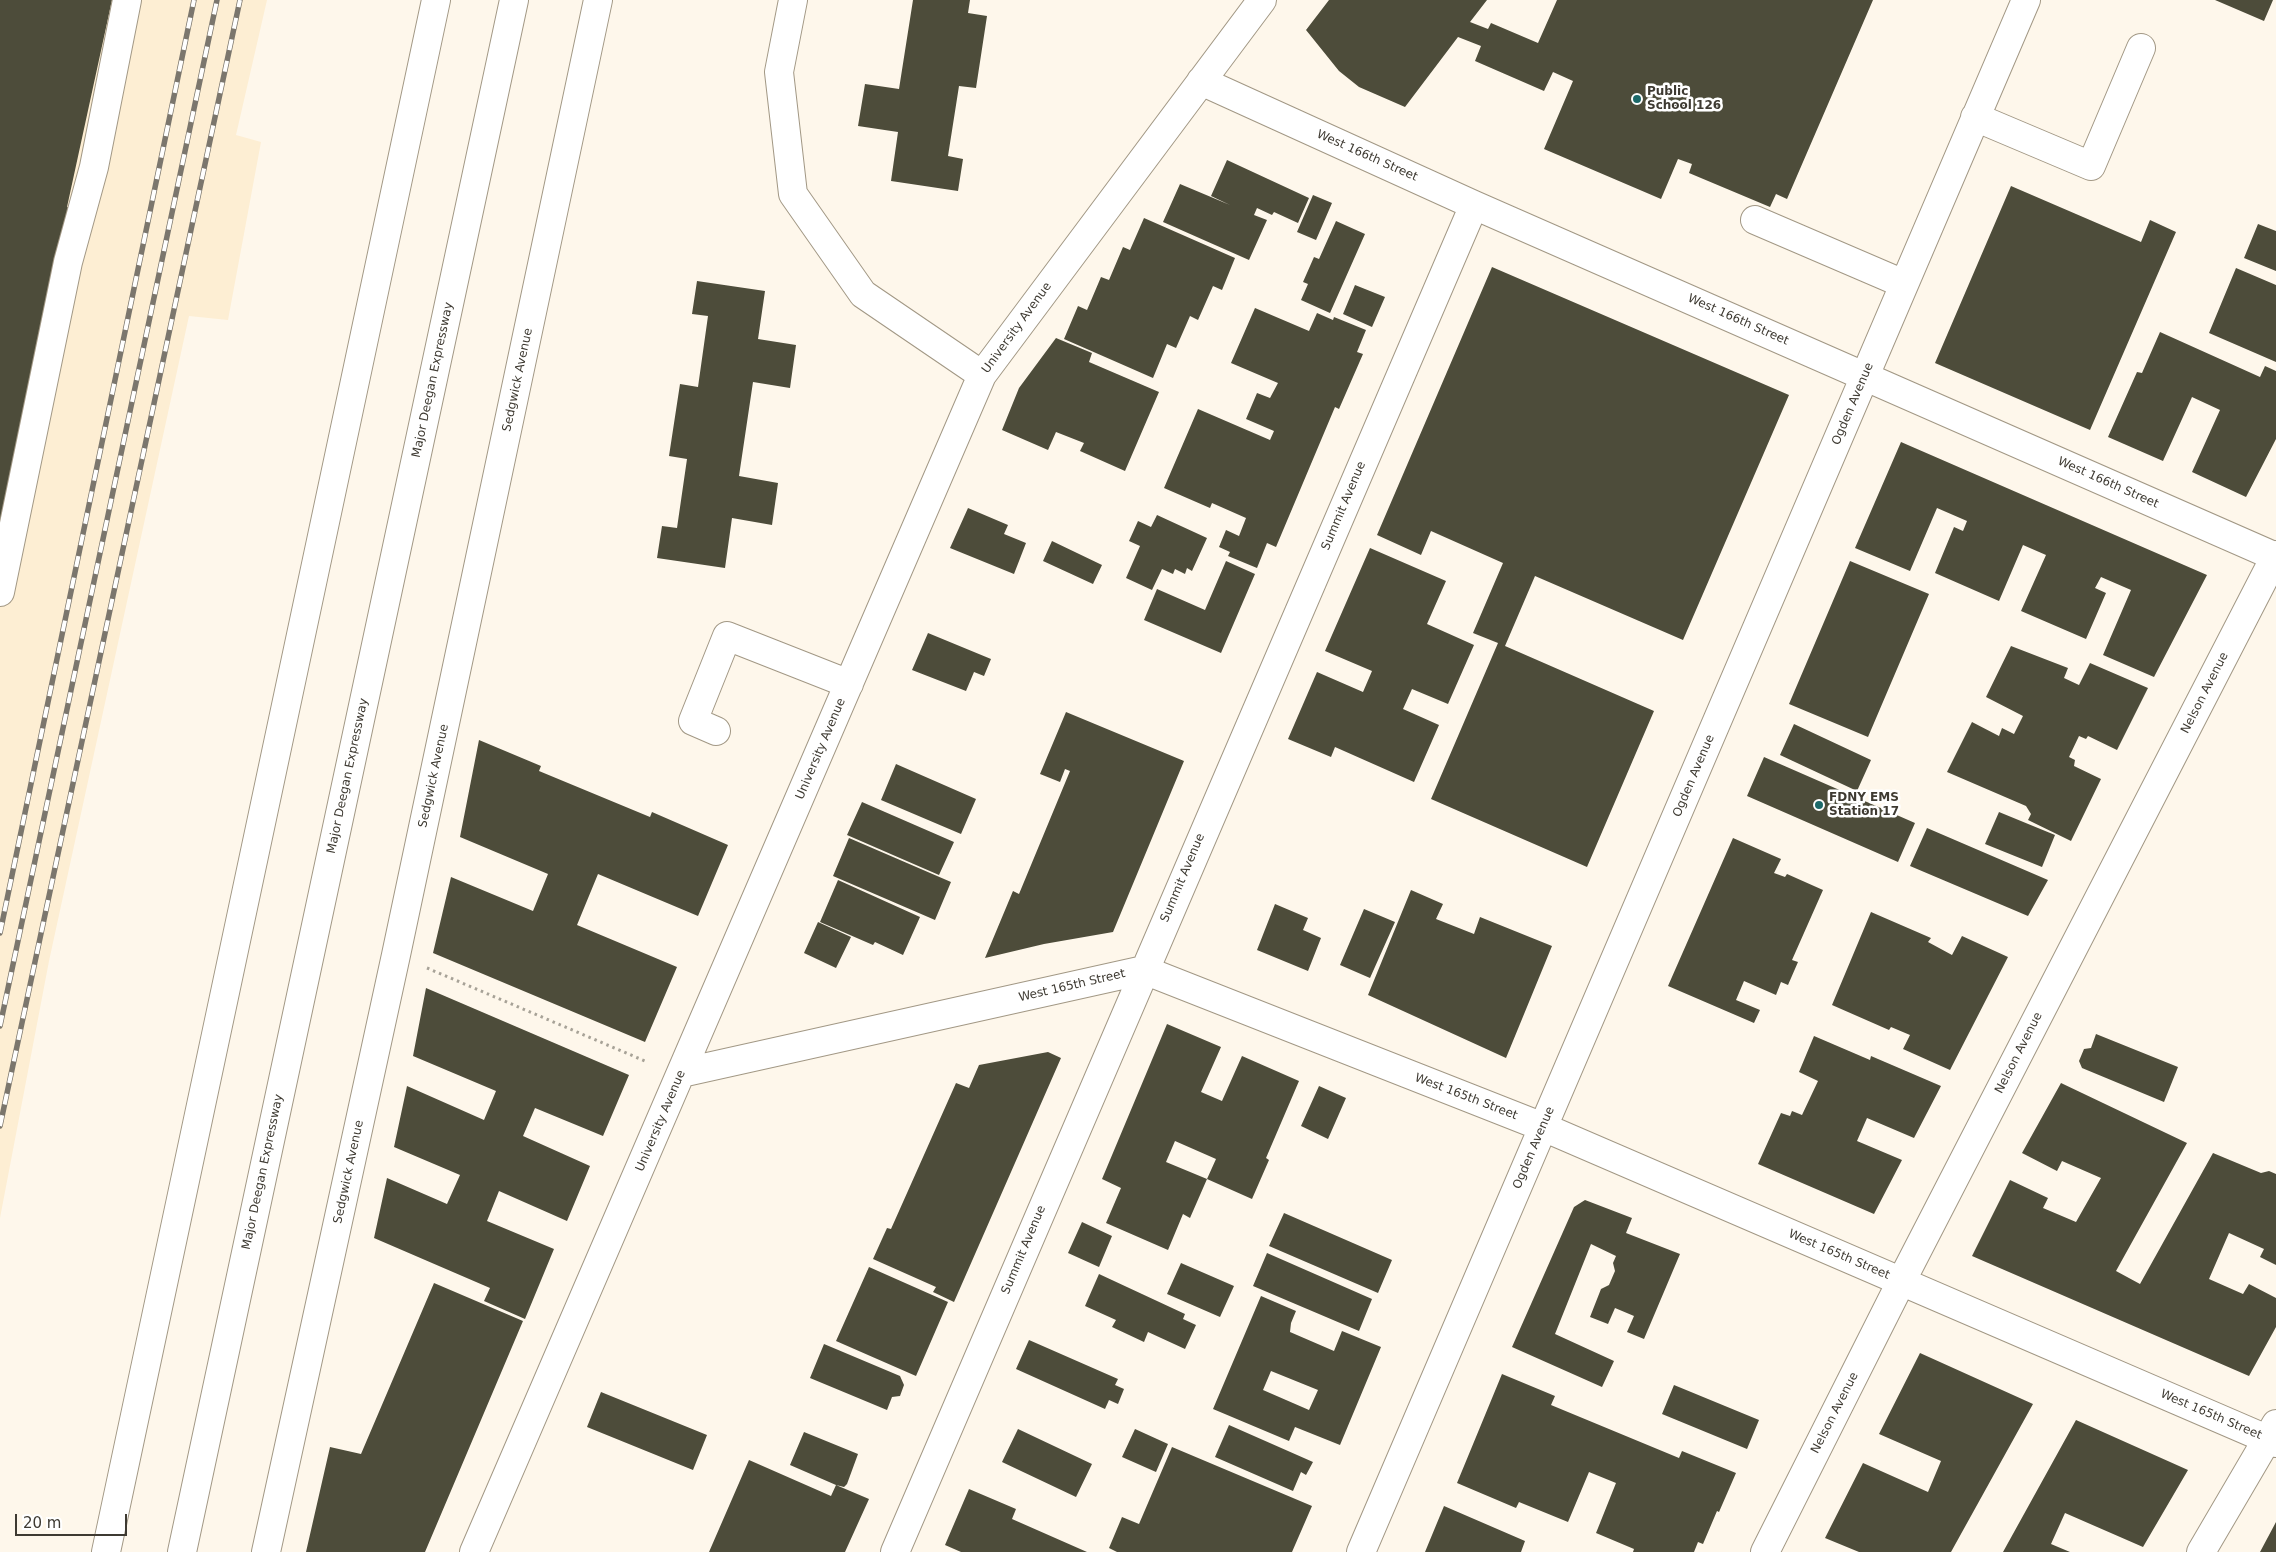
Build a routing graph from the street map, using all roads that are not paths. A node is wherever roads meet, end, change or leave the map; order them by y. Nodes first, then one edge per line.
1 (127, 0) edge
2 (436, 0) edge
3 (514, 0) edge
4 (598, 0) edge
5 (793, 0) edge
6 (1262, 0) edge
7 (2026, 0) edge
8 (2141, 48) dead end
9 (1201, 81) junction
10 (1976, 118) junction
11 (1474, 205) junction
12 (1755, 220) dead end
13 (1904, 284) junction
14 (982, 375) junction
15 (1865, 376) junction
16 (2276, 556) edge
17 (0, 592) edge
18 (849, 684) junction
19 (716, 731) dead end
20 (1144, 970) junction
21 (681, 1073) junction
22 (1544, 1127) junction
23 (1901, 1282) junction
24 (2273, 1435) edge
25 (106, 1552) edge
26 (182, 1552) edge
27 (266, 1552) edge
28 (474, 1552) edge
29 (895, 1552) edge
30 (1361, 1552) edge
31 (1765, 1552) edge
32 (2201, 1552) edge

1 - 17 main road
2 - 25 main road
3 - 26 main road, Major Deegan Expressway
4 - 27 main road, Sedgwick Avenue
5 - 14 main road
6 - 9 main road, University Avenue
7 - 10 main road, Ogden Avenue
8 - 10 main road
9 - 11 main road, West 166th Street
9 - 14 main road, University Avenue
10 - 13 main road, Ogden Avenue
11 - 15 main road, West 166th Street
11 - 20 main road, Summit Avenue
12 - 13 main road
13 - 15 main road, Ogden Avenue
14 - 18 main road, University Avenue
15 - 16 main road, West 166th Street
15 - 22 main road, Ogden Avenue
16 - 23 main road, Nelson Avenue
18 - 19 main road
18 - 21 main road, University Avenue
20 - 21 main road, West 165th Street
20 - 22 main road, West 165th Street
20 - 29 main road, Summit Avenue
21 - 28 main road, University Avenue
22 - 23 main road, West 165th Street
22 - 30 main road, Ogden Avenue
23 - 24 main road, West 165th Street
23 - 31 main road, Nelson Avenue
24 - 32 main road

